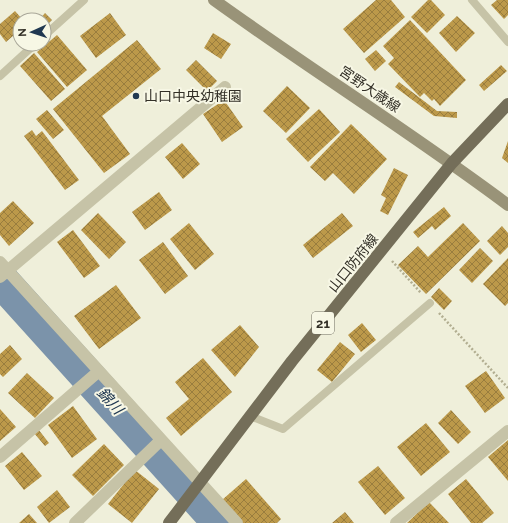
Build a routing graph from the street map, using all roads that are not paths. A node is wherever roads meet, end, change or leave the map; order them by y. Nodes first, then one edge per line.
1 (84, 0) edge
2 (214, 0) edge
3 (472, 0) edge
4 (52, 29) edge
5 (508, 42) edge
6 (26, 52) edge
7 (0, 76) edge
8 (226, 87) dead end
9 (508, 104) edge
10 (452, 163) junction
11 (508, 205) edge
12 (2, 269) edge
13 (430, 302) road end
14 (99, 371) junction
15 (250, 416) junction
16 (508, 430) edge
17 (160, 440) junction
18 (0, 457) edge
19 (198, 485) junction
20 (75, 523) edge
21 (169, 523) edge
22 (236, 523) edge
23 (396, 523) edge

1 - 4 lane
2 - 10 main road, 宮野大歳線
3 - 5 lane
6 - 7 lane
8 - 12 street
9 - 10 main road, 山口防府線 / 21
10 - 11 main road, 宮野大歳線
10 - 15 main road, 山口防府線 / 21
12 - 14 street
13 - 15 lane
14 - 17 street
14 - 18 street
15 - 19 main road, 山口防府線 / 21
16 - 23 street
17 - 19 street
17 - 20 street
19 - 21 main road, 山口防府線 / 21
19 - 22 street

